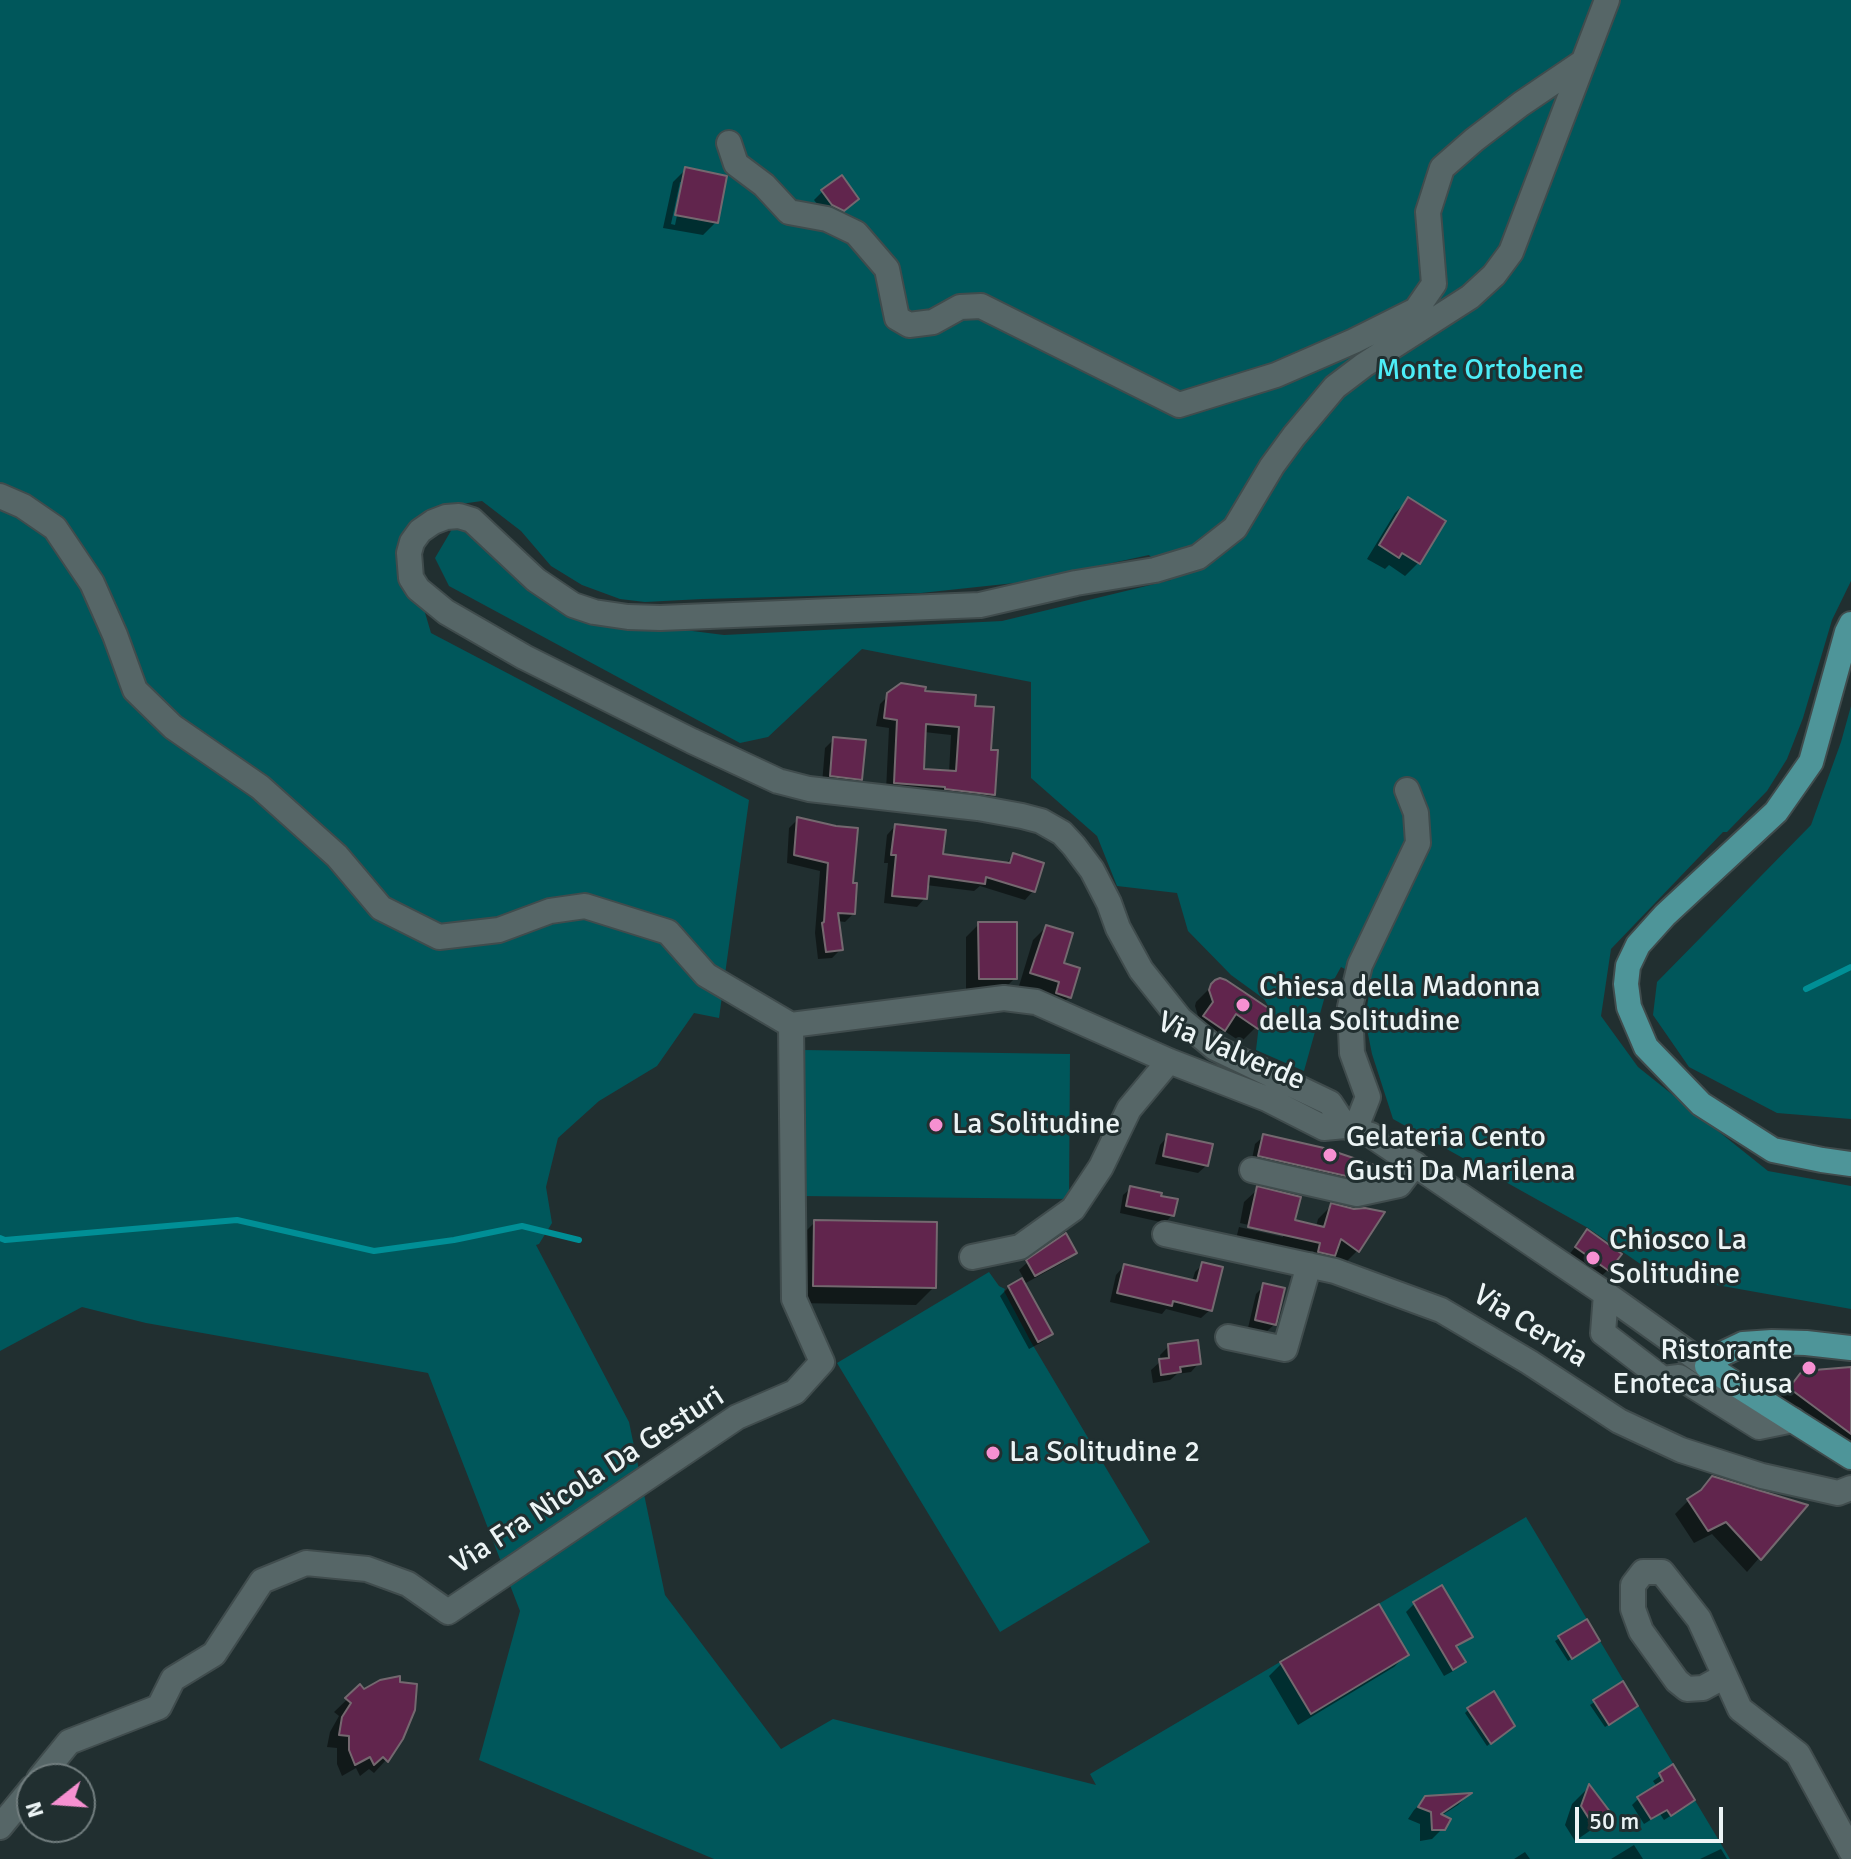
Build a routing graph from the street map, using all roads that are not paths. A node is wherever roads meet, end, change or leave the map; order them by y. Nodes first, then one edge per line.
1 (1607, 0) edge
2 (1583, 62) junction
3 (729, 143) dead end
4 (0, 496) edge
5 (1851, 624) edge
6 (1407, 790) dead end
7 (791, 1025) junction
8 (1169, 1061) junction
9 (1350, 1128) junction
10 (1415, 1164) junction
11 (1851, 1164) edge
12 (1252, 1170) dead end
13 (1165, 1234) dead end
14 (972, 1257) dead end
15 (1309, 1265) junction
16 (1606, 1294) junction
17 (1228, 1337) dead end
18 (1851, 1348) edge
19 (1707, 1366) junction
20 (1793, 1420) junction
21 (1851, 1457) edge
22 (1851, 1488) edge
23 (1725, 1676) junction
24 (52, 1763) edge
25 (16, 1808) edge
26 (0, 1827) edge
27 (1851, 1851) edge

1 - 2 street
2 - 3 street
2 - 9 street
4 - 7 street
5 - 11 main road
6 - 9 street
7 - 8 street, Via Valverde
7 - 24 street, Via Fra Nicola Da Gesturi
8 - 9 street, Via Valverde
8 - 14 street
9 - 10 street
10 - 12 street
10 - 16 street
13 - 15 street, Via Cervia
15 - 17 street
15 - 22 street, Via Cervia
16 - 19 street
16 - 20 street
18 - 19 main road
19 - 20 main road
20 - 21 main road
23 - 23 street
23 - 27 street
25 - 26 street

